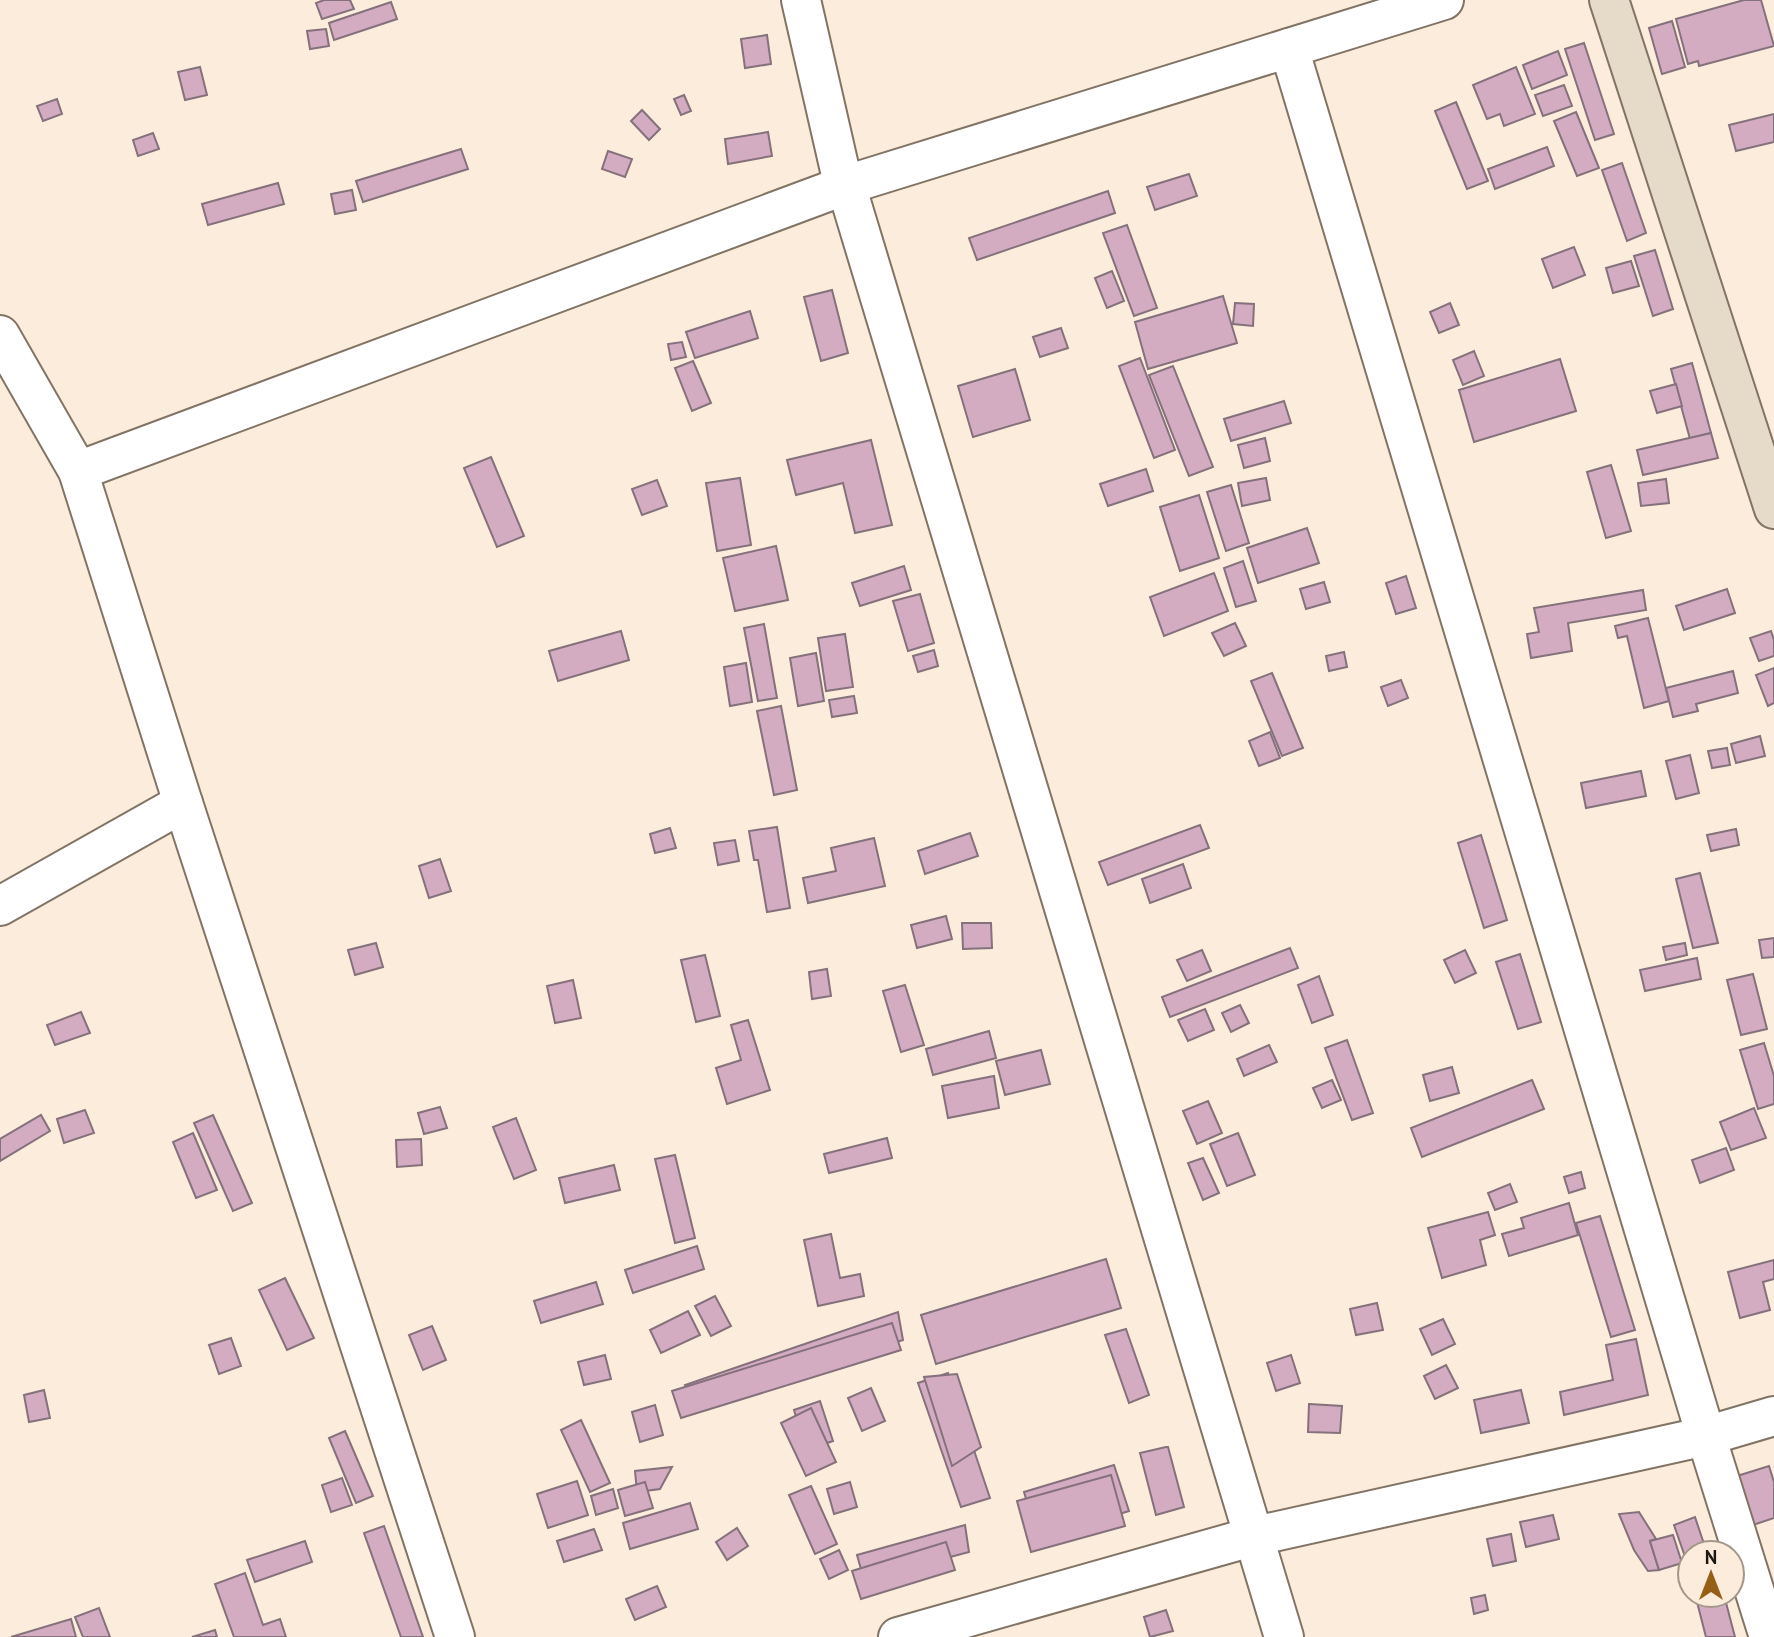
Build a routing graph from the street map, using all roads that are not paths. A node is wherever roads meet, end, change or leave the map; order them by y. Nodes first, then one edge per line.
1 (801, 0) edge
2 (1444, 0) edge
3 (1609, 0) edge
4 (1289, 48) junction
5 (846, 185) junction
6 (0, 335) edge
7 (78, 471) junction
8 (1774, 509) edge
9 (183, 803) junction
10 (0, 906) edge
11 (1774, 1416) edge
12 (1706, 1436) junction
13 (1255, 1536) junction
14 (455, 1637) edge
15 (898, 1637) edge
16 (1284, 1637) edge
17 (1769, 1637) edge

1 - 5 street
2 - 4 street
3 - 8 main road
4 - 5 street
4 - 12 street
5 - 7 street
5 - 13 street
6 - 7 street
7 - 9 street
9 - 10 street
9 - 14 street
11 - 12 street
12 - 13 street
12 - 17 street
13 - 15 street
13 - 16 street

